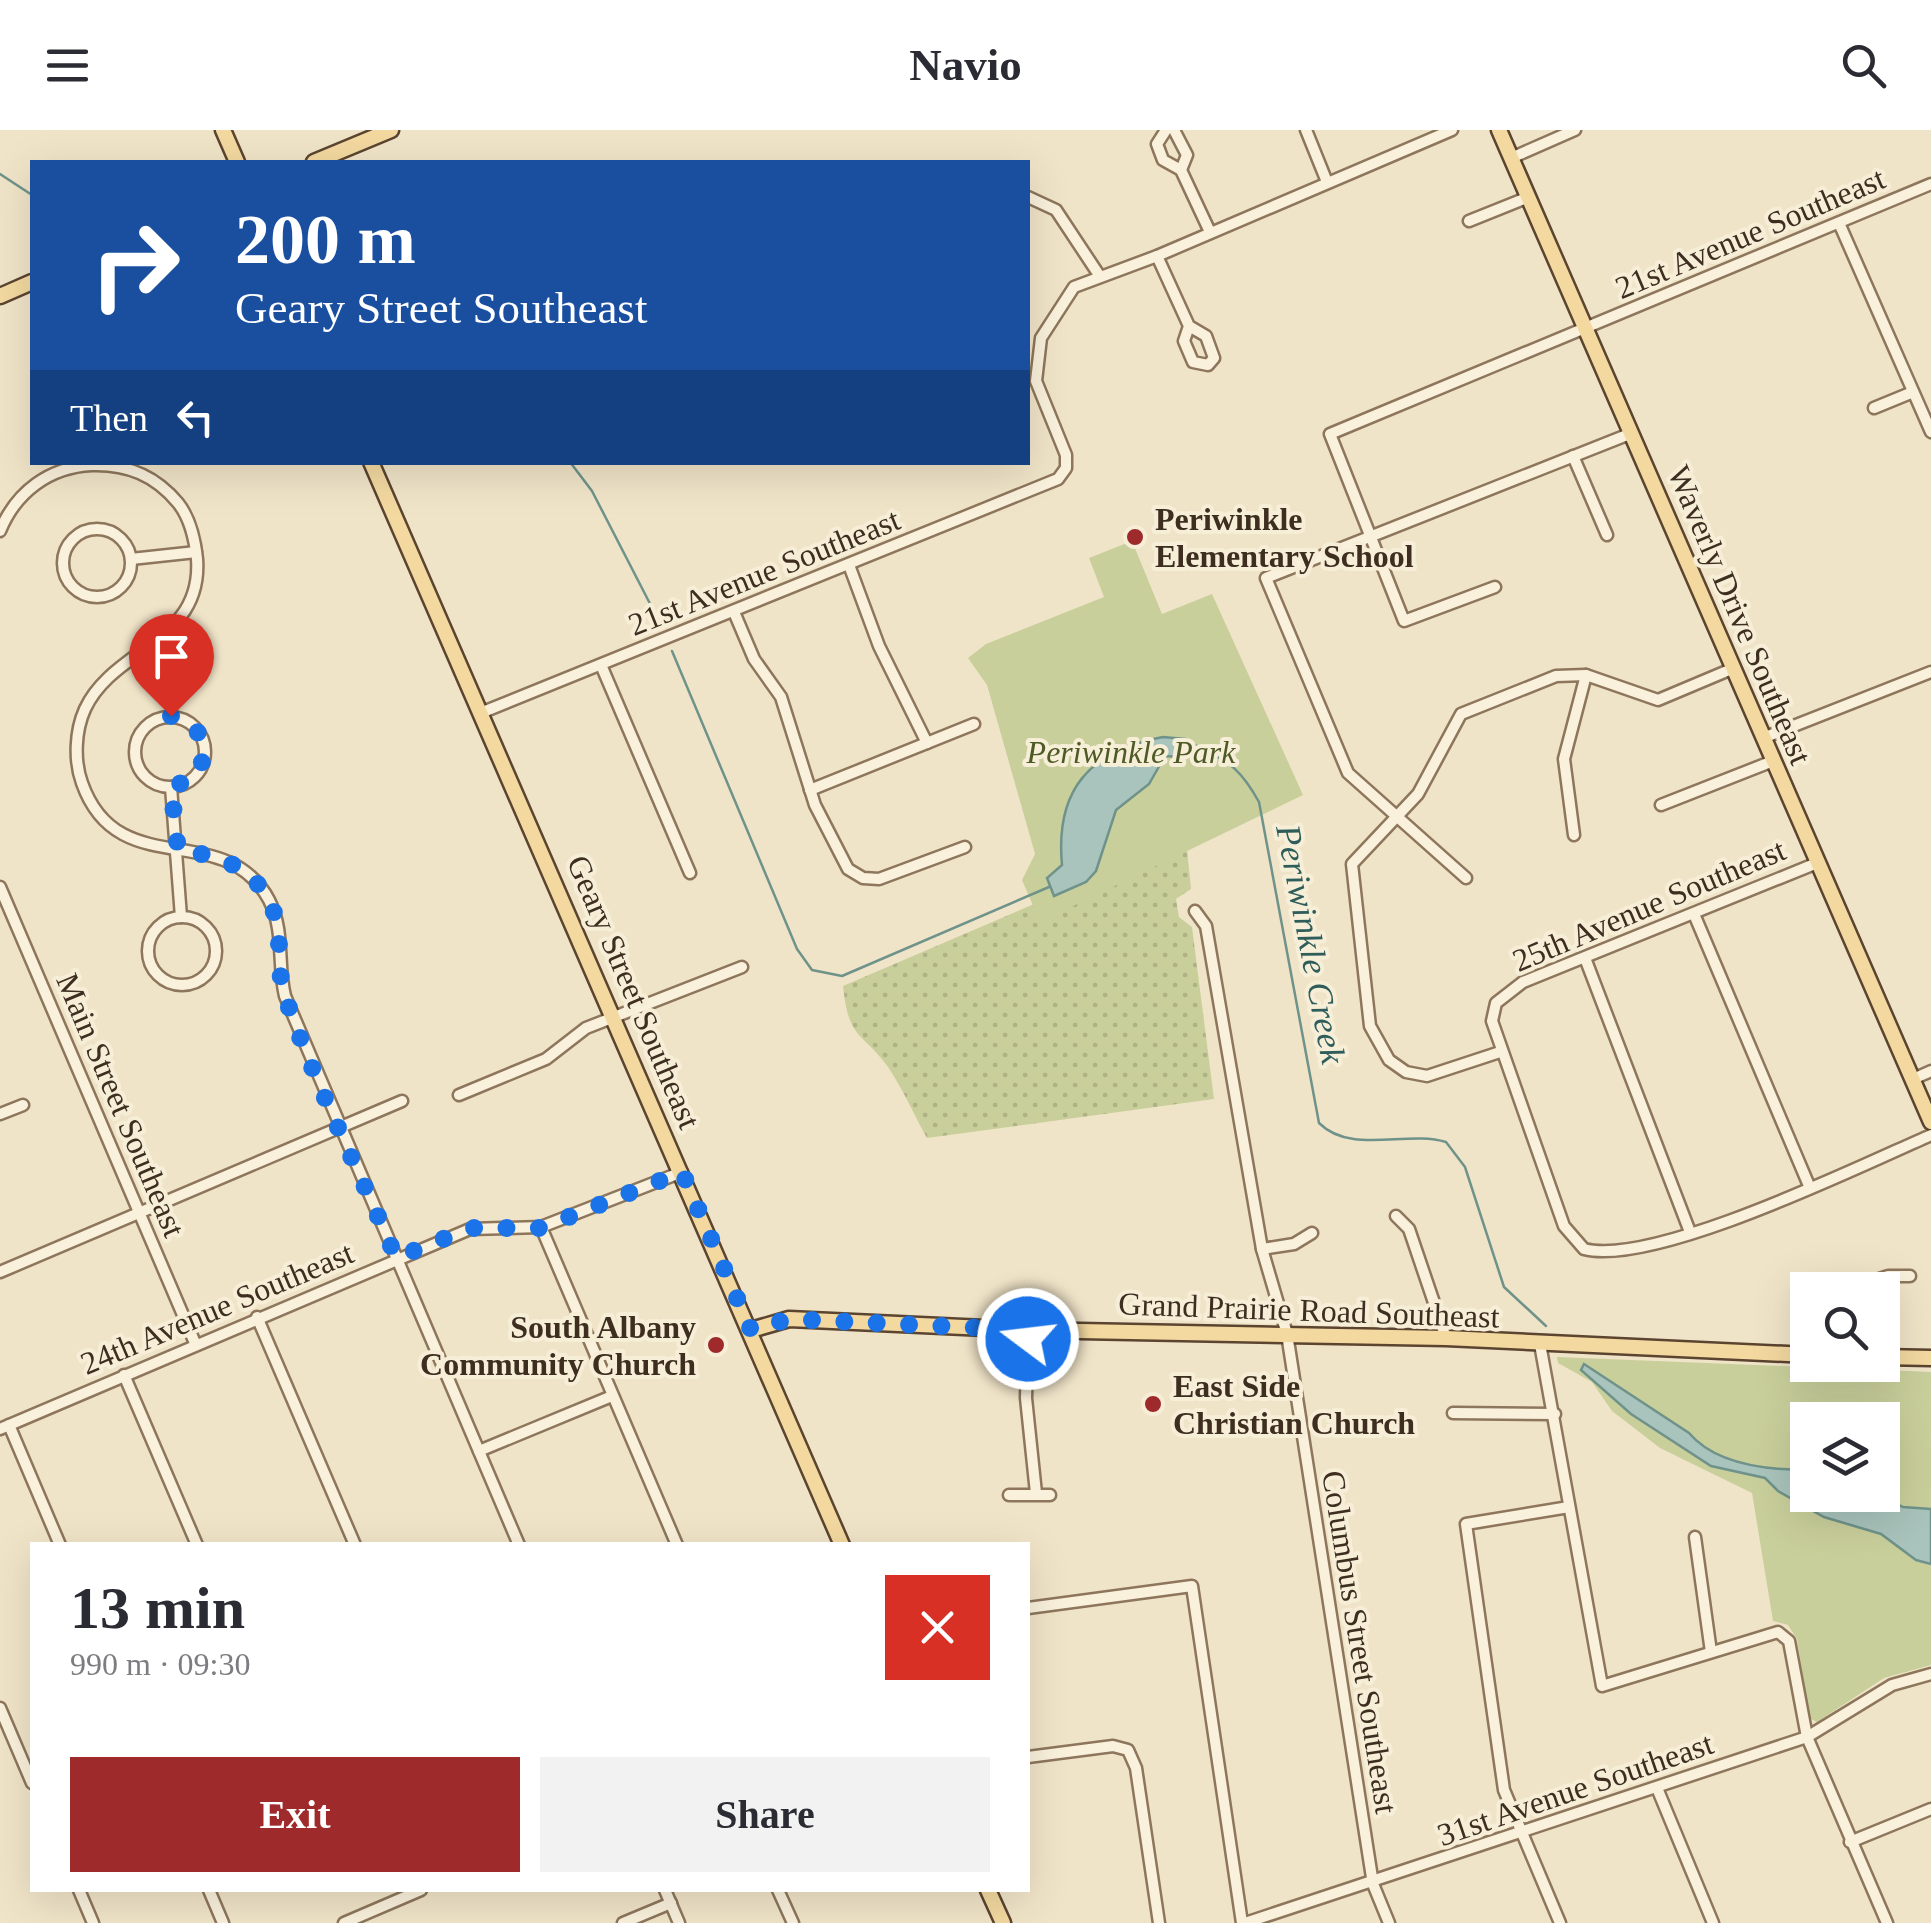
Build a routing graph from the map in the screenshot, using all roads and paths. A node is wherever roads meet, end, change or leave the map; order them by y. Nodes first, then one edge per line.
1 (223, 130) edge
2 (391, 130) edge
3 (1166, 130) edge
4 (1174, 130) edge
5 (1306, 130) edge
6 (1452, 130) edge
7 (1498, 130) edge
8 (1575, 130) edge
9 (1510, 158) junction
10 (235, 160) edge
11 (319, 160) edge
12 (1181, 170) junction
13 (1327, 182) junction
14 (1042, 184) dead end
15 (1931, 184) edge
16 (1529, 197) junction
17 (1033, 198) edge
18 (1469, 221) dead end
19 (1839, 223) junction
20 (1210, 232) junction
21 (1157, 256) junction
22 (1099, 275) junction
23 (30, 283) edge
24 (0, 296) edge
25 (1189, 326) dead end
26 (1588, 328) junction
27 (1032, 382) edge
28 (1913, 392) junction
29 (1874, 408) dead end
30 (1931, 432) edge
31 (1632, 433) junction
32 (1573, 456) junction
33 (98, 465) edge
34 (119, 465) edge
35 (372, 465) edge
36 (0, 531) edge
37 (1607, 535) dead end
38 (1372, 536) junction
39 (196, 552) junction
40 (131, 559) junction
41 (850, 565) junction
42 (1495, 587) dead end
43 (734, 612) junction
44 (601, 664) junction
45 (1734, 668) junction
46 (1586, 675) junction
47 (1930, 676) edge
48 (483, 712) junction
49 (974, 724) dead end
50 (1763, 738) junction
51 (927, 742) junction
52 (1773, 761) junction
53 (171, 787) junction
54 (810, 790) junction
55 (1660, 806) dead end
56 (1398, 814) junction
57 (1574, 834) dead end
58 (965, 847) dead end
59 (178, 850) junction
60 (1816, 863) junction
61 (690, 873) dead end
62 (1466, 878) dead end
63 (0, 887) edge
64 (1194, 912) dead end
65 (1694, 914) junction
66 (181, 917) junction
67 (1585, 958) junction
68 (742, 967) dead end
69 (614, 1017) junction
70 (1500, 1052) junction
71 (1931, 1071) edge
72 (1912, 1079) junction
73 (459, 1095) dead end
74 (402, 1101) dead end
75 (23, 1105) dead end
76 (0, 1114) edge
77 (1931, 1122) edge
78 (341, 1127) junction
79 (1931, 1134) edge
80 (682, 1172) junction
81 (1810, 1188) junction
82 (140, 1212) junction
83 (1396, 1216) dead end
84 (541, 1228) junction
85 (1690, 1232) junction
86 (1312, 1233) dead end
87 (1262, 1249) junction
88 (396, 1258) junction
89 (0, 1272) edge
90 (1900, 1276) edge
91 (1910, 1276) dead end
92 (257, 1317) junction
93 (751, 1330) junction
94 (1028, 1330) junction
95 (1288, 1334) junction
96 (1446, 1338) junction
97 (195, 1344) junction
98 (1540, 1344) junction
99 (1790, 1353) edge
100 (1900, 1357) edge
101 (1931, 1358) edge
102 (124, 1375) junction
103 (612, 1396) junction
104 (1453, 1412) dead end
105 (1555, 1414) junction
106 (4, 1427) edge
107 (478, 1451) junction
108 (1036, 1492) junction
109 (1050, 1494) dead end
110 (1009, 1495) dead end
111 (1569, 1507) junction
112 (1695, 1538) dead end
113 (59, 1542) edge
114 (196, 1542) edge
115 (354, 1542) edge
116 (517, 1542) edge
117 (675, 1542) edge
118 (841, 1542) edge
119 (1030, 1608) edge
120 (1711, 1652) junction
121 (1931, 1674) edge
122 (0, 1708) edge
123 (1806, 1737) junction
124 (1030, 1757) edge
125 (30, 1778) edge
126 (1657, 1788) junction
127 (1931, 1809) edge
128 (1522, 1832) junction
129 (1850, 1842) junction
130 (1373, 1884) junction
131 (80, 1892) edge
132 (210, 1892) edge
133 (416, 1892) edge
134 (666, 1892) edge
135 (779, 1892) edge
136 (989, 1892) edge
137 (671, 1903) junction
138 (93, 1923) edge
139 (223, 1923) edge
140 (344, 1923) edge
141 (624, 1923) edge
142 (679, 1923) edge
143 (793, 1923) edge
144 (1003, 1923) edge
145 (1158, 1923) edge
146 (1244, 1923) edge
147 (1389, 1923) edge
148 (1560, 1923) edge
149 (1713, 1923) edge
150 (1886, 1923) edge

1 - 10 main road
2 - 11 main road
3 - 12 street
4 - 12 street
5 - 13 street
6 - 13 street
7 - 9 main road, Waverly Drive Southeast
8 - 9 street
9 - 16 main road, Waverly Drive Southeast
12 - 20 street
13 - 20 street
14 - 17 street
15 - 19 street, 21st Avenue Southeast
16 - 18 street
16 - 26 main road, Waverly Drive Southeast
17 - 22 street
19 - 26 street, 21st Avenue Southeast
19 - 28 street
20 - 21 street
21 - 22 street
21 - 25 street
22 - 27 street
23 - 24 main road
26 - 31 main road, Waverly Drive Southeast
26 - 38 street, 21st Avenue Southeast
27 - 41 street, 21st Avenue Southeast
28 - 29 street
28 - 30 street
31 - 32 street
31 - 45 main road, Waverly Drive Southeast
32 - 37 street
32 - 38 street
33 - 36 street
34 - 39 street
35 - 48 main road, Geary Street Southeast
38 - 42 street
38 - 56 street
39 - 40 street
39 - 59 street
40 - 40 street
41 - 43 street, 21st Avenue Southeast
41 - 51 street
43 - 44 street, 21st Avenue Southeast
43 - 54 street
44 - 48 street, 21st Avenue Southeast
44 - 61 street
45 - 46 street
45 - 50 main road, Waverly Drive Southeast
46 - 56 street
46 - 57 street
47 - 50 street
48 - 69 main road, Geary Street Southeast
49 - 51 street
50 - 52 main road, Waverly Drive Southeast
51 - 54 street
52 - 55 street
52 - 60 main road, Waverly Drive Southeast
53 - 53 street
53 - 59 street
54 - 58 street
56 - 62 street
56 - 70 street
59 - 66 street
59 - 78 street
60 - 65 street, 25th Avenue Southeast
60 - 72 main road, Waverly Drive Southeast
63 - 82 street, Main Street Southeast
64 - 87 street, Columbus Street Southeast
65 - 67 street, 25th Avenue Southeast
65 - 81 street
66 - 66 street
67 - 70 street, 25th Avenue Southeast
67 - 85 street
68 - 69 street
69 - 73 street
69 - 80 main road, Geary Street Southeast
70 - 85 street, 25th Avenue Southeast
71 - 72 street
72 - 77 main road, Waverly Drive Southeast
74 - 78 street
75 - 76 street
78 - 82 street
78 - 88 street
79 - 81 street
80 - 84 street, 24th Avenue Southeast
80 - 93 main road, Geary Street Southeast
81 - 85 street
82 - 89 street
82 - 97 street, Main Street Southeast
83 - 96 street
84 - 88 street, 24th Avenue Southeast
84 - 103 street
86 - 87 street
87 - 95 street, Columbus Street Southeast
88 - 92 street, 24th Avenue Southeast
88 - 107 street
90 - 91 street
92 - 97 street, 24th Avenue Southeast
92 - 115 street
93 - 94 main road, Grand Prairie Road Southeast
93 - 118 main road, Geary Street Southeast
94 - 95 main road, Grand Prairie Road Southeast
94 - 108 street
95 - 96 main road, Grand Prairie Road Southeast
95 - 130 street, Columbus Street Southeast
96 - 98 main road, Grand Prairie Road Southeast
97 - 102 street, 24th Avenue Southeast
98 - 99 main road, Grand Prairie Road Southeast
98 - 105 street
100 - 101 main road
102 - 106 street, 24th Avenue Southeast
102 - 114 street
103 - 107 street
103 - 117 street
104 - 105 street
105 - 111 street
106 - 113 street
107 - 116 street
108 - 109 street
108 - 110 street
111 - 120 street
111 - 128 street
112 - 120 street
119 - 146 street
120 - 123 street
121 - 123 street, 31st Avenue Southeast
122 - 125 street
123 - 126 street, 31st Avenue Southeast
123 - 129 street
124 - 145 street
126 - 128 street, 31st Avenue Southeast
126 - 149 street
127 - 129 street
128 - 130 street, 31st Avenue Southeast
128 - 148 street
129 - 150 street
130 - 146 street, 31st Avenue Southeast
130 - 147 street, Columbus Street Southeast
131 - 138 street
132 - 139 street
133 - 140 street
134 - 137 street
135 - 143 street
136 - 144 main road
137 - 141 street
137 - 142 street

